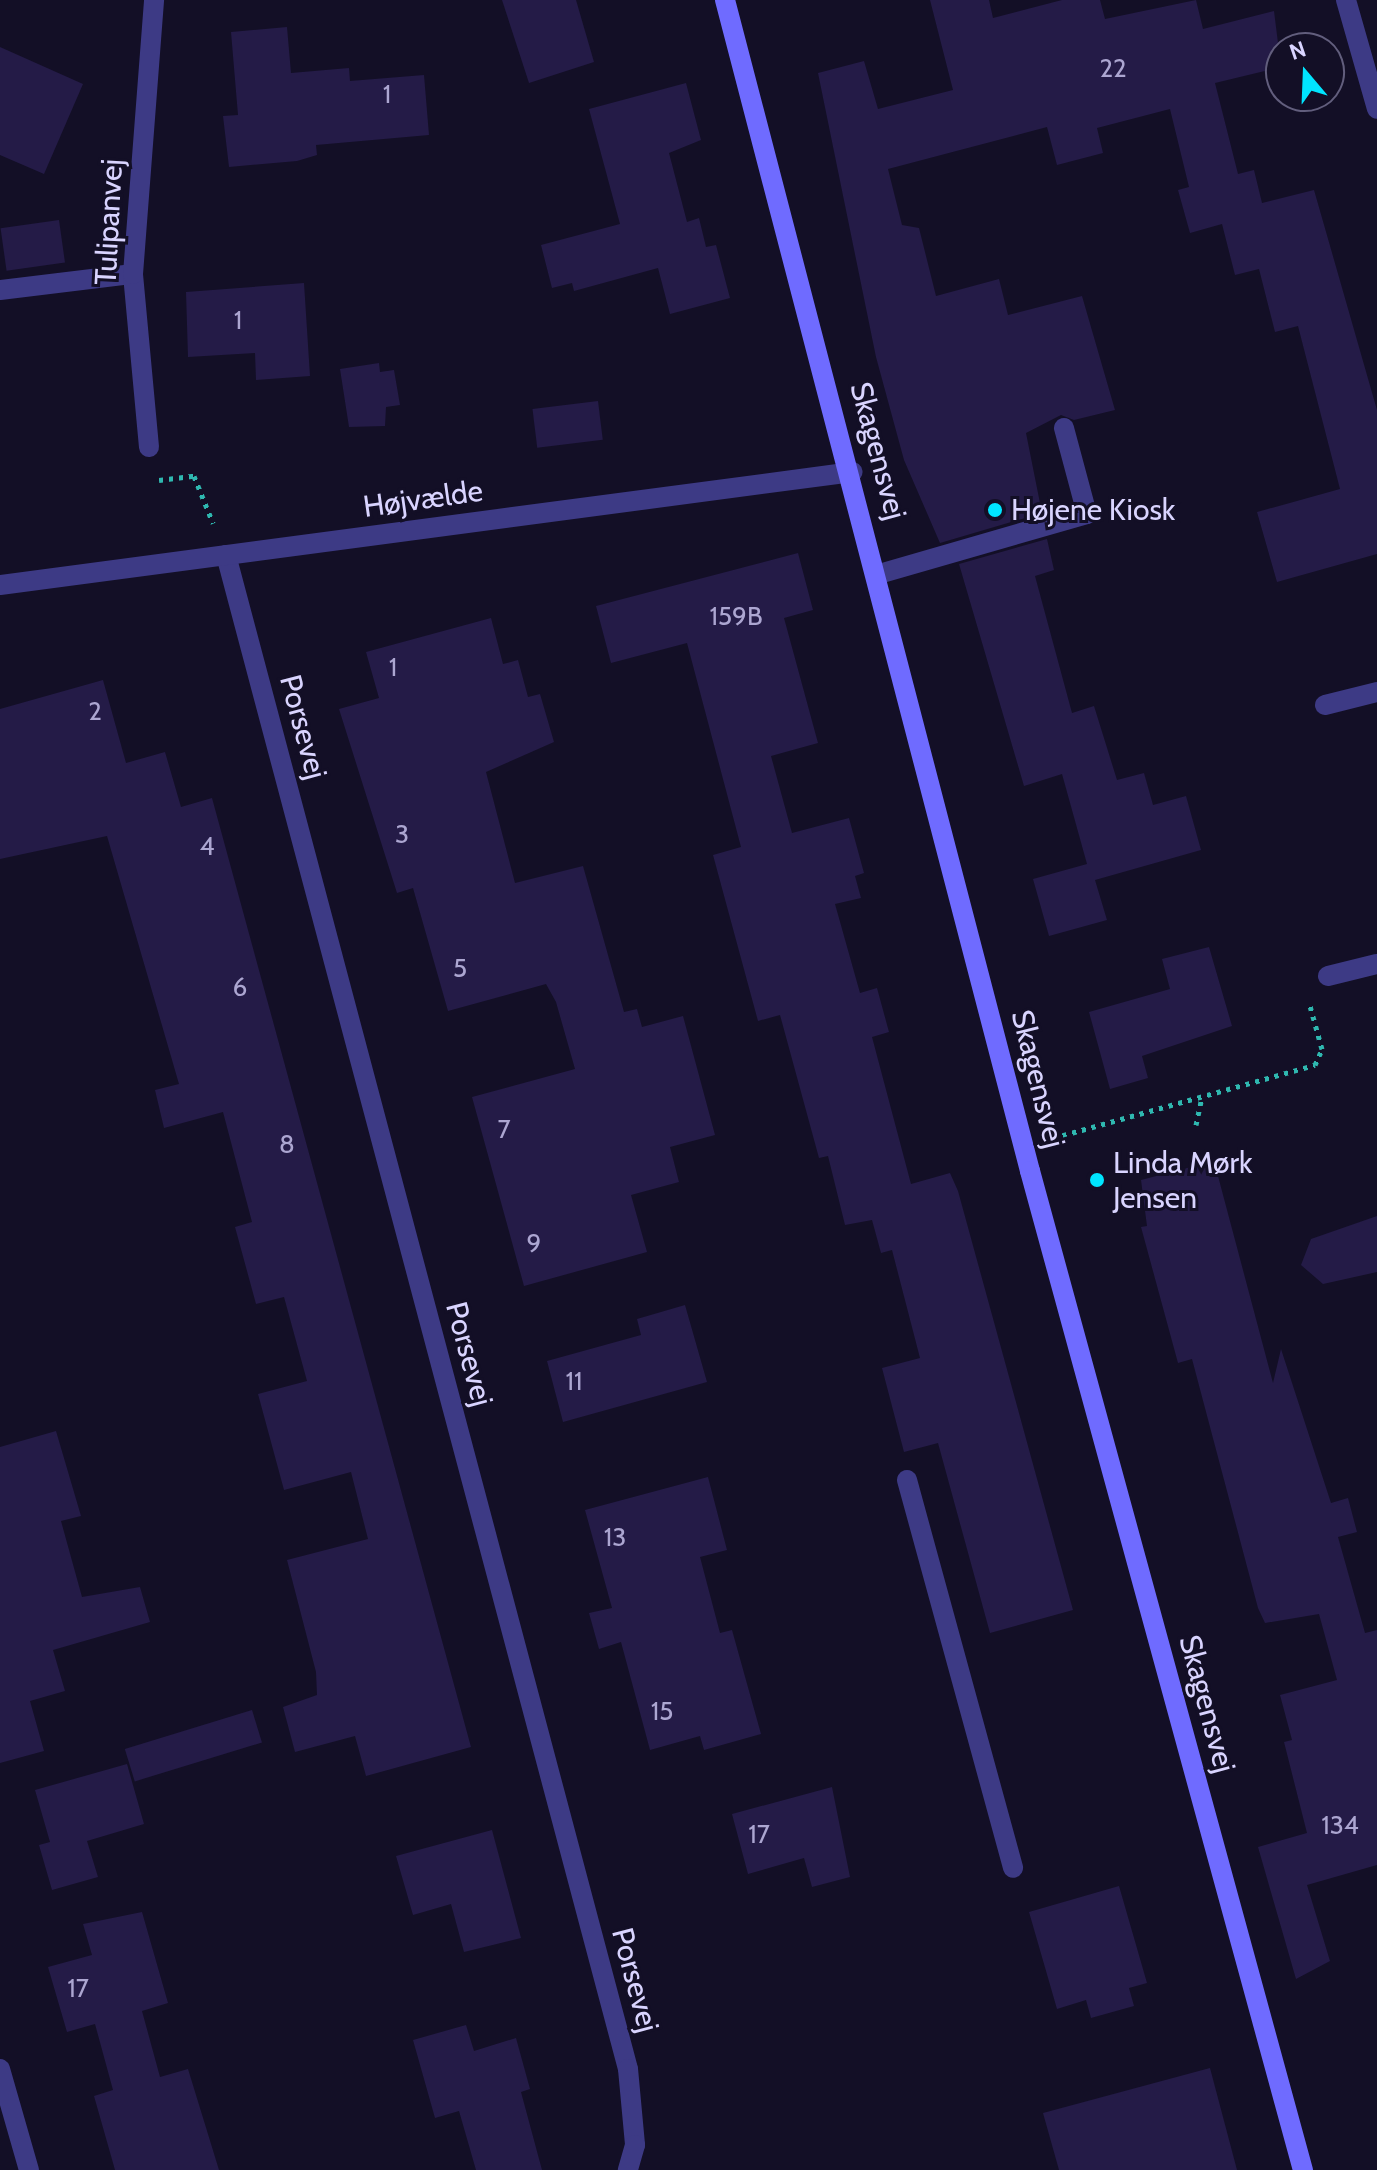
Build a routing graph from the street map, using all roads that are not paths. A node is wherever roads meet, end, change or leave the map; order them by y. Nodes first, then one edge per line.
1 (154, 0) edge
2 (725, 0) edge
3 (1346, 0) edge
4 (1377, 109) edge
5 (133, 274) junction
6 (0, 290) edge
7 (1064, 428) dead end
8 (149, 447) road end
9 (853, 472) junction
10 (226, 555) junction
11 (879, 574) junction
12 (0, 585) edge
13 (1377, 692) edge
14 (1325, 705) dead end
15 (1377, 964) edge
16 (1328, 976) dead end
17 (907, 1480) dead end
18 (1013, 1868) dead end
19 (0, 2069) edge
20 (29, 2170) edge
21 (628, 2170) edge
22 (1303, 2170) edge

1 - 5 street, Tulipanvej
2 - 9 street, Skagensvej
3 - 4 street
5 - 6 street
5 - 8 street, Tulipanvej
7 - 11 street
9 - 10 street, Højvælde
9 - 11 street, Skagensvej
10 - 12 street, Højvælde
10 - 21 street, Porsevej
11 - 22 street, Skagensvej
13 - 14 street
15 - 16 street
17 - 18 street
19 - 20 street

